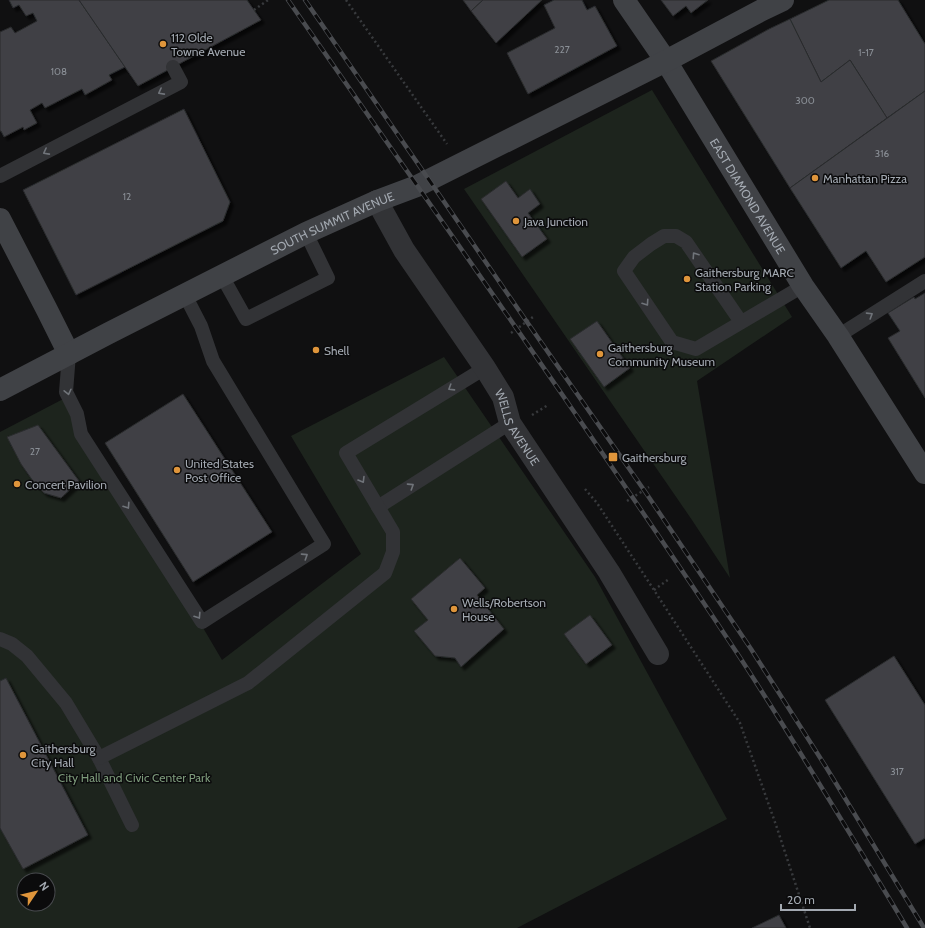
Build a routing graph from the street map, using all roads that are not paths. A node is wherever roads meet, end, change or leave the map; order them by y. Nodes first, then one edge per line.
1 (624, 0) edge
2 (783, 0) edge
3 (666, 61) junction
4 (173, 67) dead end
5 (0, 176) edge
6 (376, 201) junction
7 (0, 219) edge
8 (306, 233) junction
9 (222, 276) junction
10 (925, 281) edge
11 (803, 286) junction
12 (184, 295) junction
13 (741, 322) junction
14 (838, 336) junction
15 (69, 354) junction
16 (485, 368) junction
17 (0, 390) edge
18 (510, 422) junction
19 (925, 473) edge
20 (378, 507) junction
21 (0, 639) edge
22 (658, 654) dead end
23 (99, 758) junction
24 (132, 825) dead end

1 - 3 street, EAST DIAMOND AVENUE
2 - 3 street, SOUTH SUMMIT AVENUE
3 - 6 street, SOUTH SUMMIT AVENUE
3 - 11 street, EAST DIAMOND AVENUE
4 -> 5 lane
6 - 8 street, SOUTH SUMMIT AVENUE
6 - 16 street, WELLS AVENUE
7 - 15 street
8 - 9 street, SOUTH SUMMIT AVENUE
8 - 9 lane
9 - 12 street, SOUTH SUMMIT AVENUE
14 -> 10 lane
11 - 13 lane
11 - 14 street, EAST DIAMOND AVENUE
12 - 15 street, SOUTH SUMMIT AVENUE
15 -> 12 lane
13 -> 13 lane
14 - 19 street, EAST DIAMOND AVENUE
15 - 17 street, SOUTH SUMMIT AVENUE
16 - 18 street, WELLS AVENUE
16 -> 20 lane
20 -> 18 lane
18 - 22 street, WELLS AVENUE
20 - 23 lane
21 - 23 lane
23 - 24 lane

